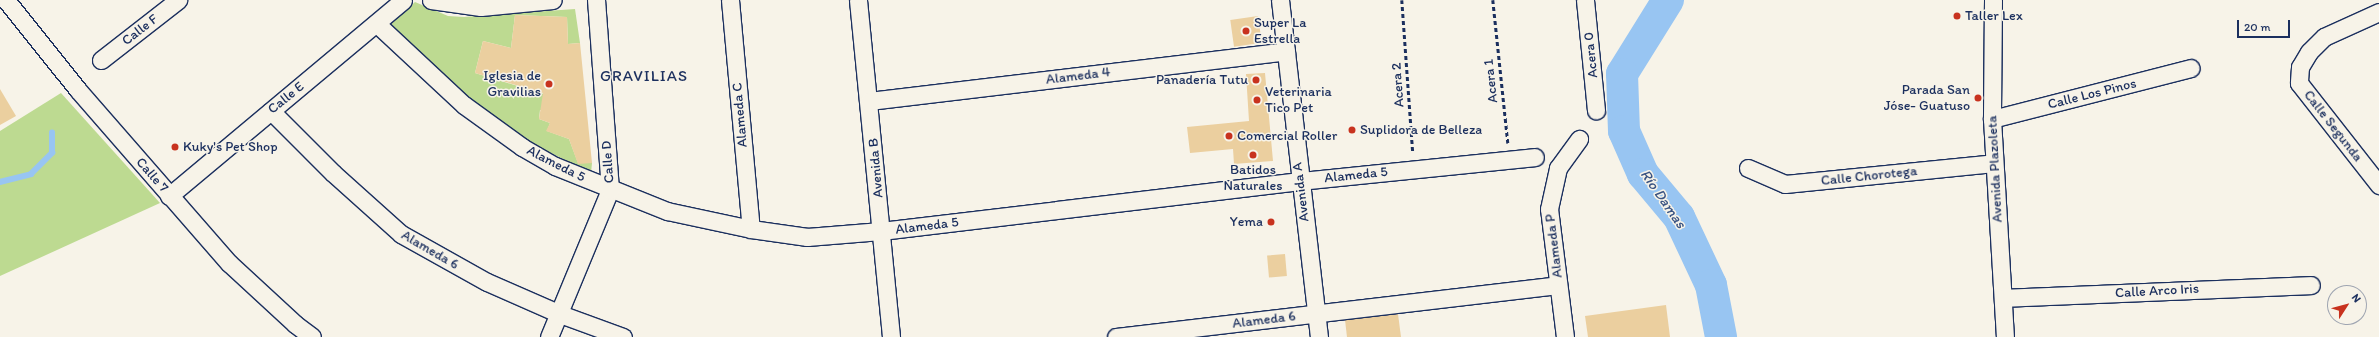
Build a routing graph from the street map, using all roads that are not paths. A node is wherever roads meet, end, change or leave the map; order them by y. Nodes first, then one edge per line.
1 (6, 0) edge
2 (178, 0) edge
3 (403, 0) edge
4 (431, 0) edge
5 (553, 0) edge
6 (596, 0) edge
7 (730, 0) edge
8 (858, 0) edge
9 (1280, 0) edge
10 (1586, 0) edge
11 (1993, 0) edge
12 (2379, 12) edge
13 (377, 24) junction
14 (1286, 51) junction
15 (101, 60) dead end
16 (2191, 68) dead end
17 (869, 101) junction
18 (1596, 110) dead end
19 (271, 111) junction
20 (1992, 119) junction
21 (1579, 139) dead end
22 (1535, 157) dead end
23 (1994, 163) junction
24 (1748, 168) dead end
25 (1300, 181) junction
26 (2379, 185) edge
27 (610, 190) junction
28 (169, 196) junction
29 (751, 229) junction
30 (881, 231) junction
31 (1558, 285) junction
32 (2311, 285) dead end
33 (2003, 298) junction
34 (1317, 313) junction
35 (560, 314) junction
36 (312, 337) edge
37 (549, 337) edge
38 (622, 337) edge
39 (891, 337) edge
40 (1116, 337) edge
41 (1319, 337) edge
42 (1565, 337) edge
43 (2005, 337) edge

1 - 28 street, Calle 7
2 - 15 street, Calle F
3 - 13 street, Calle E
4 - 5 street
6 - 27 street, Calle D
7 - 29 street, Alameda C
8 - 17 street, Avenida B
9 - 14 street, Avenida A
10 - 18 street, Acera 0
11 - 20 street, Avenida Plazoleta
12 - 26 street, Calle Segunda
13 - 19 street, Calle E
13 - 27 street, Alameda 5
14 - 17 street, Alameda 4
14 - 25 street, Avenida A
16 - 20 street, Calle Los Pinos
17 - 30 street, Avenida B
19 - 28 street, Calle E
19 - 35 street, Alameda 6
20 - 23 street, Avenida Plazoleta
21 - 31 street, Alameda P
22 - 25 street, Alameda 5
23 - 24 street, Calle Chorotega
23 - 33 street, Avenida Plazoleta
25 - 30 street, Alameda 5
25 - 34 street, Avenida A
27 - 29 street, Alameda 5
27 - 35 street, Calle D
28 - 36 street, Calle 7
29 - 30 street, Alameda 5
30 - 39 street, Avenida B
31 - 34 street
31 - 42 street, Alameda P
32 - 33 street, Calle Arco Iris
33 - 43 street, Avenida Plazoleta
34 - 40 street, Alameda 6
34 - 41 street, Avenida A
35 - 37 street, Calle D
35 - 38 street, Alameda 6

